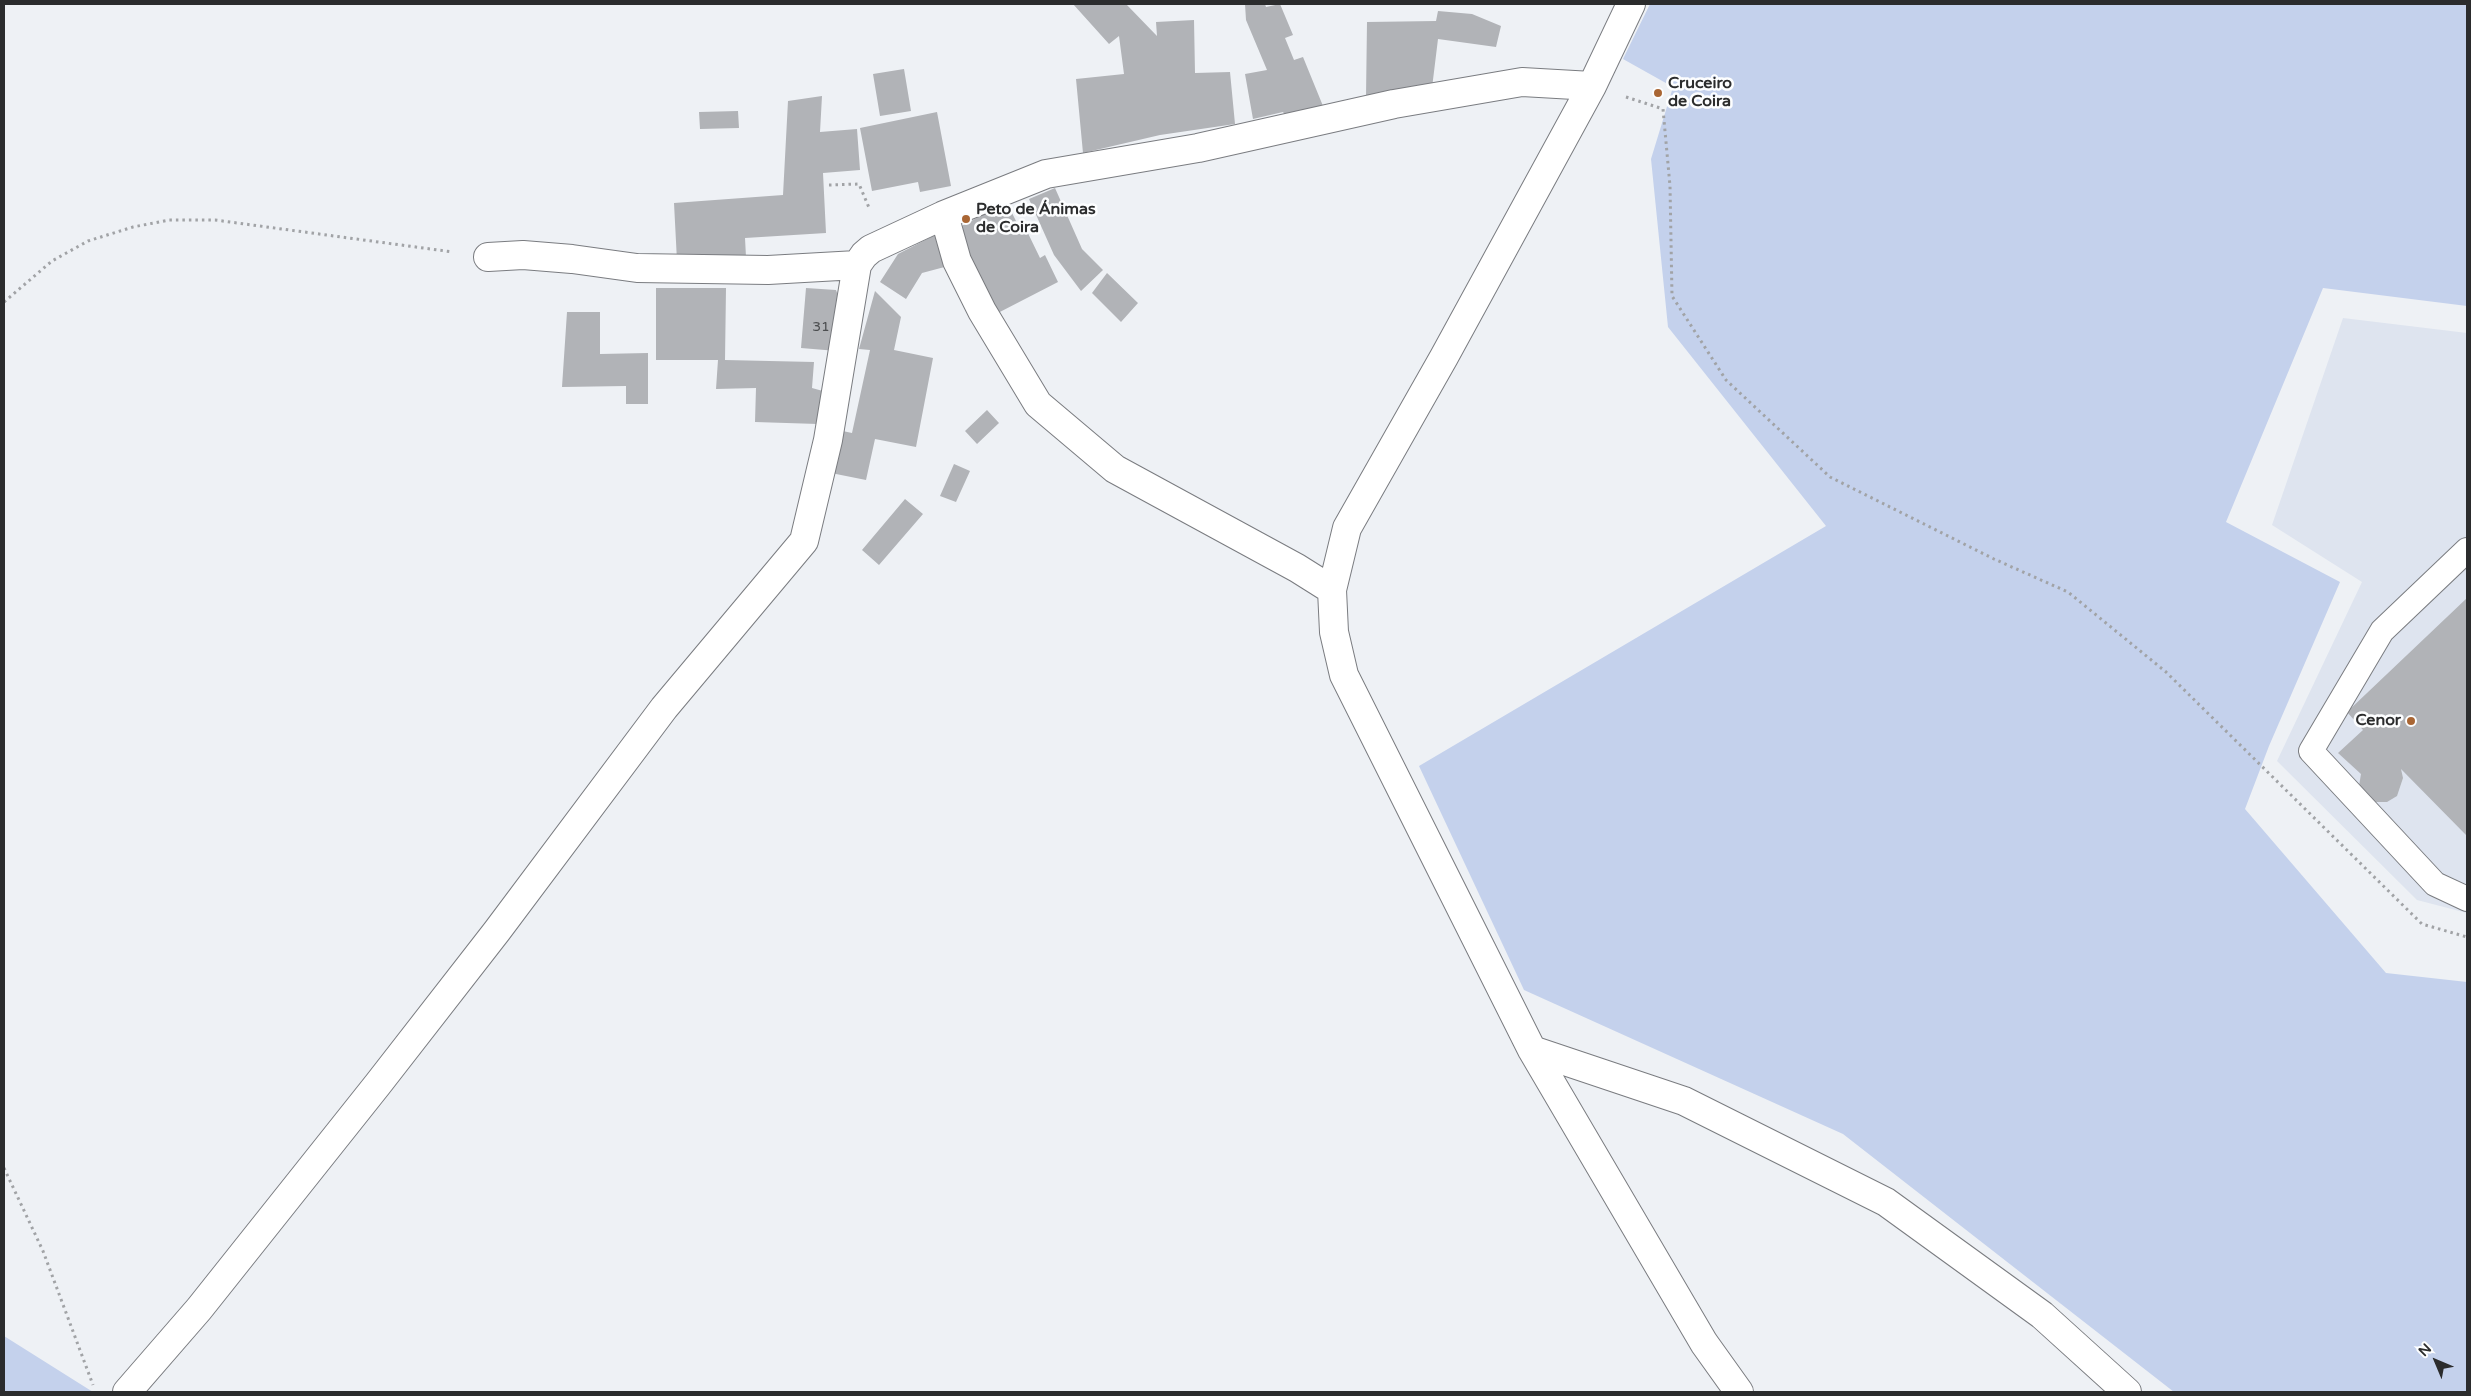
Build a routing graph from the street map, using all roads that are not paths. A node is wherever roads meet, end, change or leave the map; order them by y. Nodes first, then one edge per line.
1 (1631, 4) edge
2 (1592, 86) junction
3 (944, 215) junction
4 (488, 257) road end
5 (858, 265) junction
6 (2467, 550) edge
7 (1332, 590) junction
8 (2467, 899) edge
9 (1532, 1050) junction
10 (127, 1392) edge
11 (1740, 1392) edge
12 (2126, 1392) edge

1 - 2 street
2 - 3 street
2 - 7 street
3 - 5 street
3 - 7 street
4 - 5 street
5 - 10 street
6 - 8 lane
7 - 9 street
9 - 11 street
9 - 12 street

